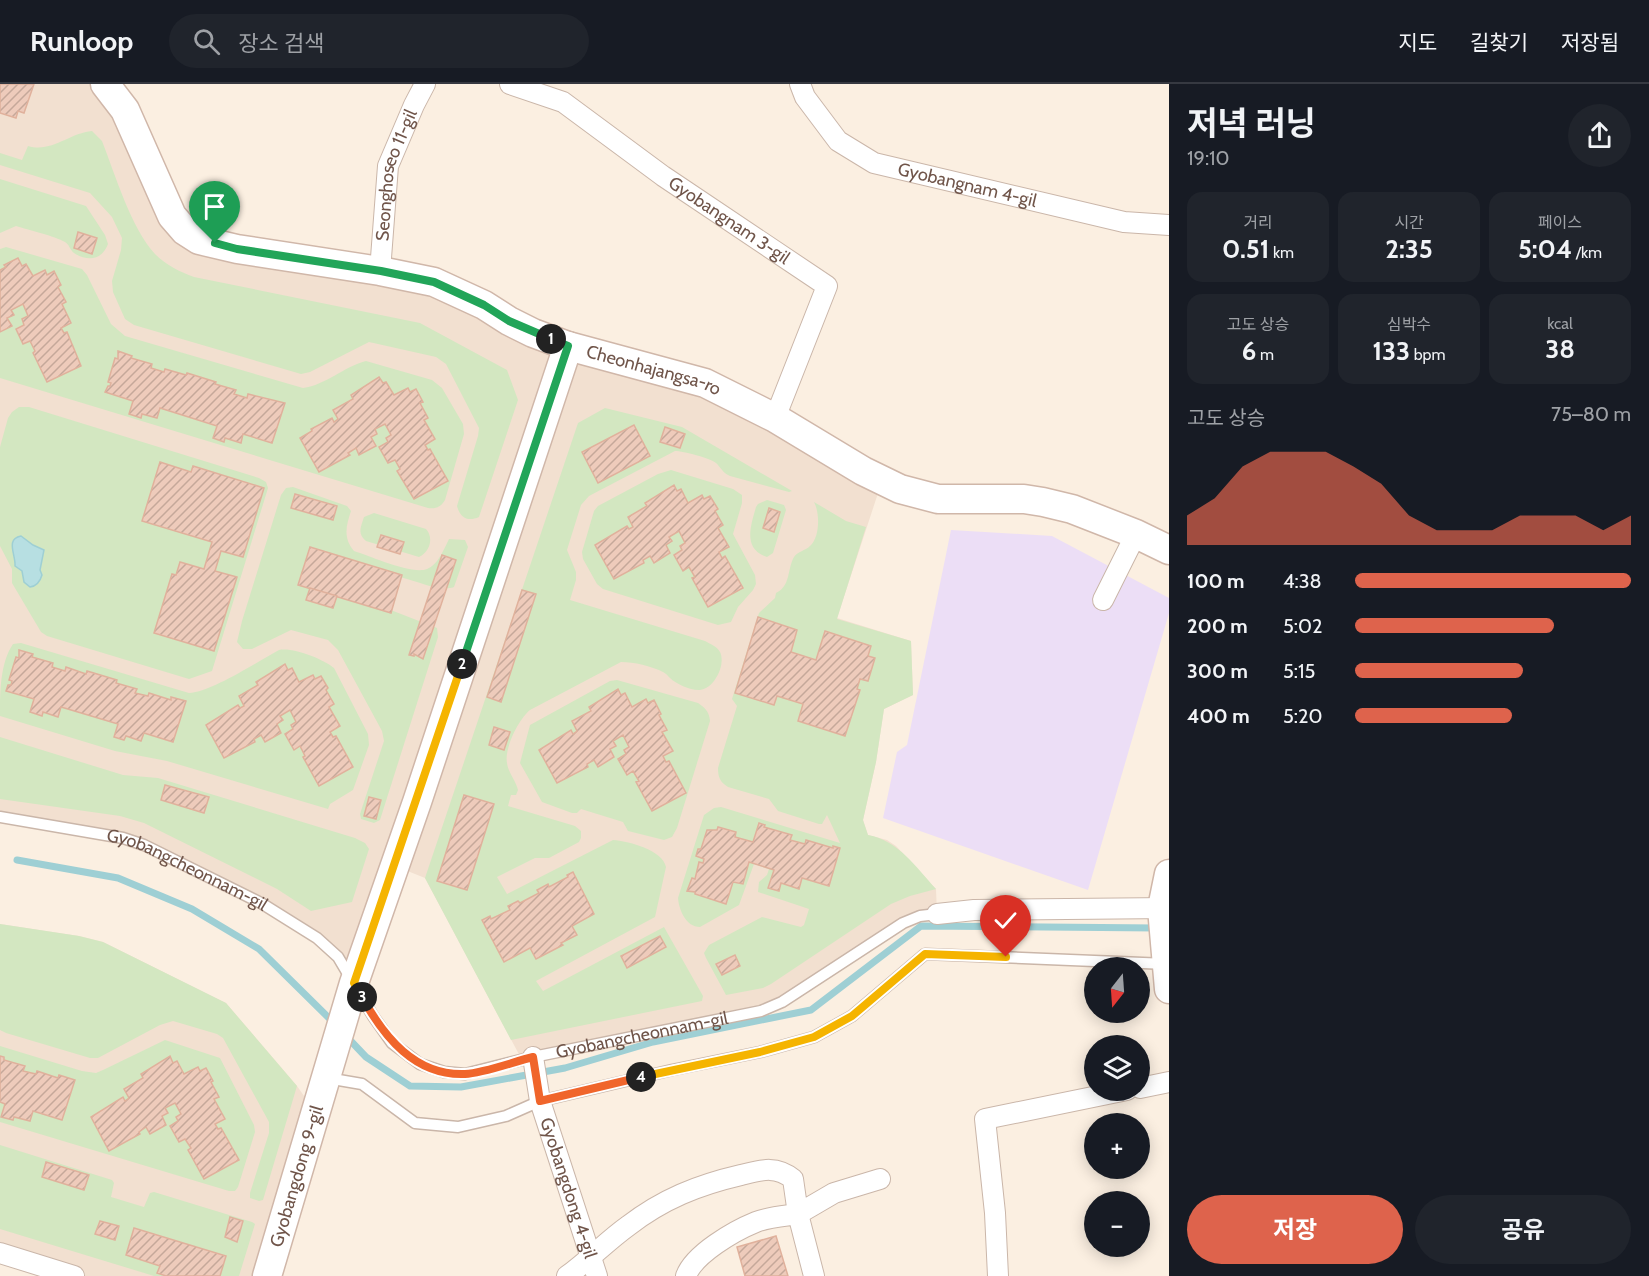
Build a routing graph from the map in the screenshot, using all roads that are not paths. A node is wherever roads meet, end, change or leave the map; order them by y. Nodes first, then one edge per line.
1 (105, 84) edge
2 (425, 84) edge
3 (510, 84) edge
4 (800, 84) edge
5 (1169, 225) edge
6 (381, 271) junction
7 (568, 346) junction
8 (775, 418) junction
9 (1136, 534) junction
10 (1169, 550) edge
11 (1103, 600) dead end
12 (0, 818) edge
13 (1169, 874) edge
14 (1165, 912) edge
15 (937, 914) joint
16 (1168, 968) edge
17 (354, 983) junction
18 (533, 1057) junction
19 (329, 1068) junction
20 (1169, 1082) edge
21 (1150, 1086) edge
22 (1084, 1099) edge
23 (540, 1101) junction
24 (880, 1179) dead end
25 (798, 1214) junction
26 (0, 1253) edge
27 (591, 1256) junction
28 (74, 1276) edge
29 (267, 1276) edge
30 (567, 1276) edge
31 (597, 1276) edge
32 (686, 1276) edge
33 (814, 1276) edge
34 (998, 1276) edge

1 - 6 main road, Cheonhajangsa-ro
2 - 6 street, Seonghoseo 11-gil
3 - 8 street, Gyobangnam 3-gil
4 - 5 street, Gyobangnam 4-gil
6 - 7 main road, Cheonhajangsa-ro
7 - 8 main road, Cheonhajangsa-ro
7 - 17 main road, Gyobangdong 9-gil
8 - 9 main road, Cheonhajangsa-ro
9 - 10 main road, Cheonhajangsa-ro
9 - 11 street
12 - 17 lane, Gyobangcheonnam-gil
13 - 14 main road
14 - 15 street, Gyobangcheonnam-gil
14 - 16 main road
15 - 18 lane, Gyobangcheonnam-gil
16 - 23 lane
17 - 18 lane, Gyobangcheonnam-gil
17 - 19 main road, Gyobangdong 9-gil
18 - 23 street, Gyobangdong 4-gil
19 - 23 lane
19 - 29 main road, Gyobangdong 9-gil
20 - 21 street
22 - 34 street
23 - 27 street, Gyobangdong 4-gil
24 - 25 street
25 - 27 street
25 - 32 street
25 - 33 street
26 - 28 street
27 - 30 street
27 - 31 street, Gyobangdong 4-gil

